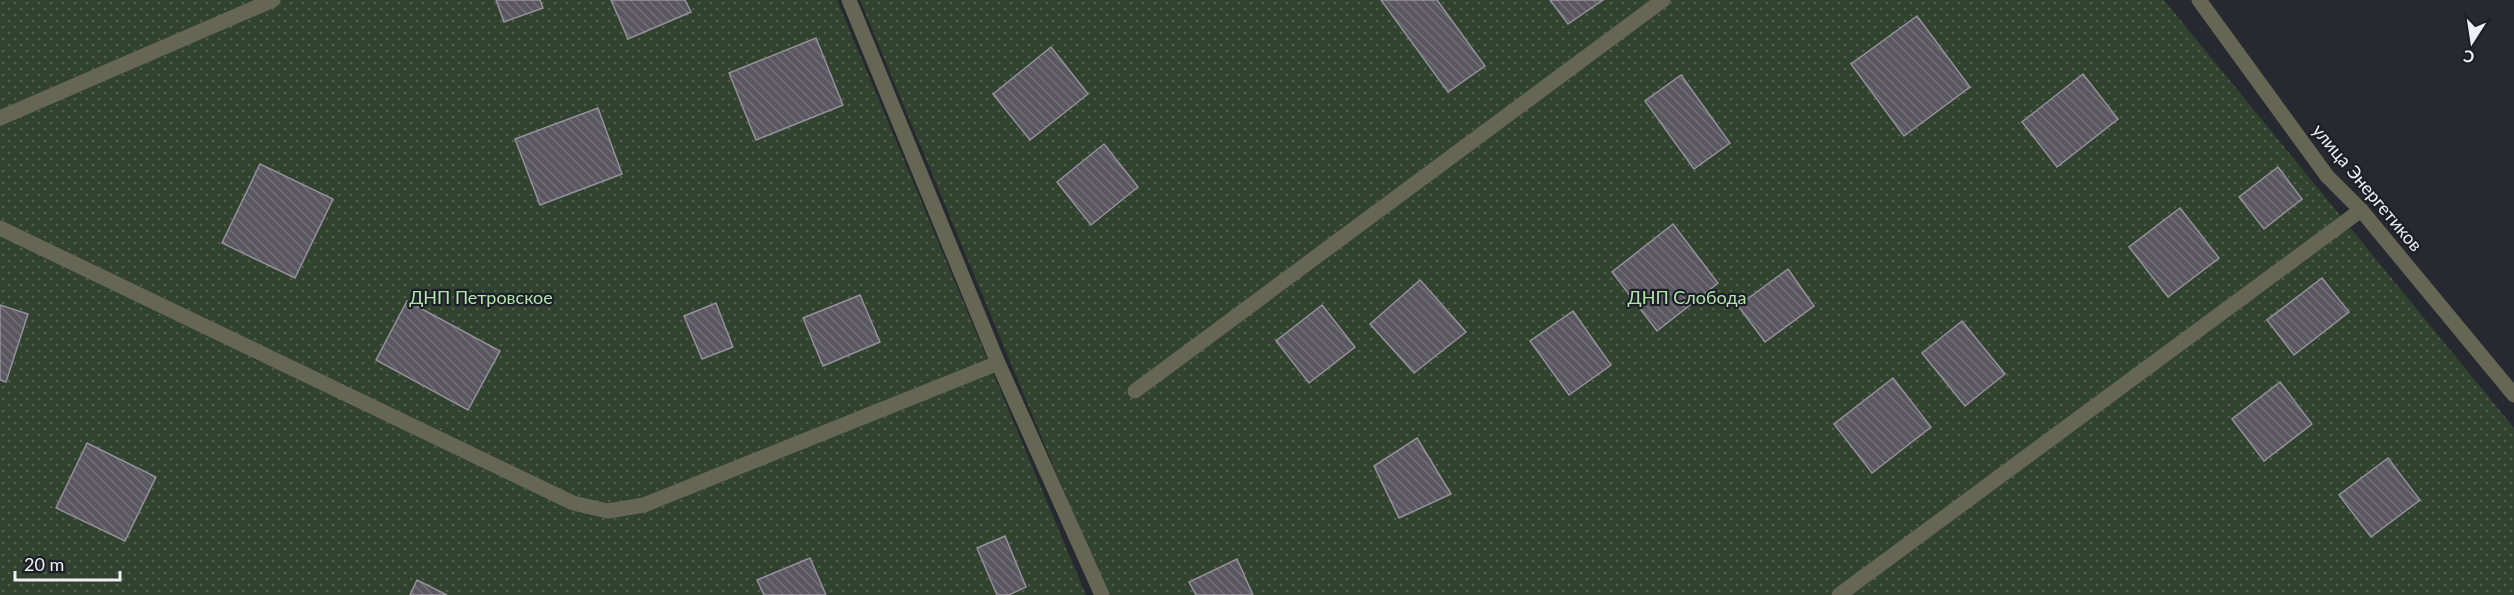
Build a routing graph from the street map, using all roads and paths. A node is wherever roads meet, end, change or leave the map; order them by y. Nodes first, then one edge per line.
1 (273, 0) edge
2 (849, 0) edge
3 (1663, 0) edge
4 (2199, 0) edge
5 (0, 118) edge
6 (2361, 210) junction
7 (0, 228) edge
8 (999, 363) junction
9 (1135, 391) dead end
10 (2514, 394) edge
11 (1102, 595) edge
12 (1839, 595) edge

1 - 5 street
2 - 8 street
3 - 9 street
4 - 6 street, улица Энергетиков
6 - 10 street, улица Энергетиков
6 - 12 street
7 - 8 street
8 - 11 street

